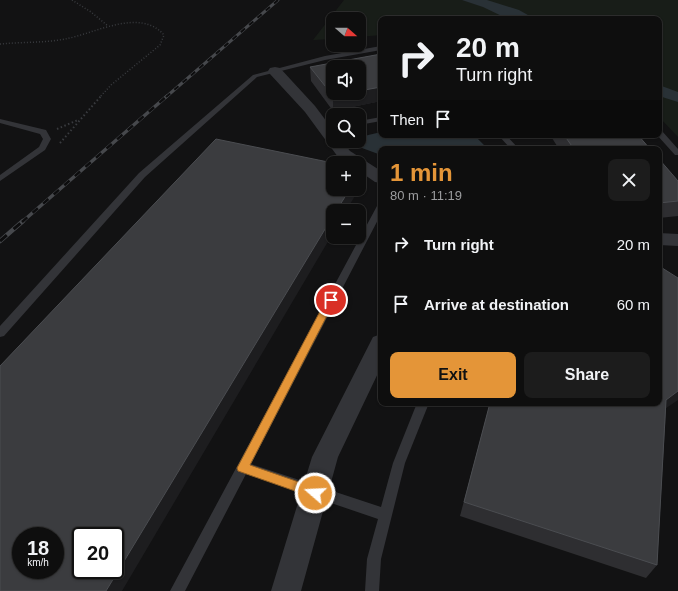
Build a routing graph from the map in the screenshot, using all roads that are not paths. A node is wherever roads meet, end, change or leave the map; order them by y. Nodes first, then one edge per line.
1 (378, 49) edge
2 (275, 71) junction
3 (378, 120) edge
4 (0, 121) edge
5 (366, 122) edge
6 (326, 129) edge
7 (662, 136) edge
8 (505, 138) edge
9 (512, 146) edge
10 (340, 148) edge
11 (678, 154) edge
12 (347, 156) edge
13 (366, 168) edge
14 (378, 176) edge
15 (0, 179) edge
16 (378, 212) edge
17 (662, 239) edge
18 (678, 240) edge
19 (0, 334) edge
20 (378, 349) edge
21 (422, 406) edge
22 (242, 468) junction
23 (315, 493) junction
24 (386, 515) junction
25 (177, 591) edge
26 (286, 591) edge
27 (372, 591) edge

1 - 2 lane
2 - 6 street
2 - 19 lane
3 - 5 lane
4 - 15 lane
7 - 11 lane
8 - 9 lane
10 - 12 street
13 - 14 street
16 - 22 lane
17 - 18 street
20 - 23 street
21 - 24 lane
22 - 23 lane
22 - 25 lane
23 - 24 lane
23 - 26 street
24 - 27 lane

